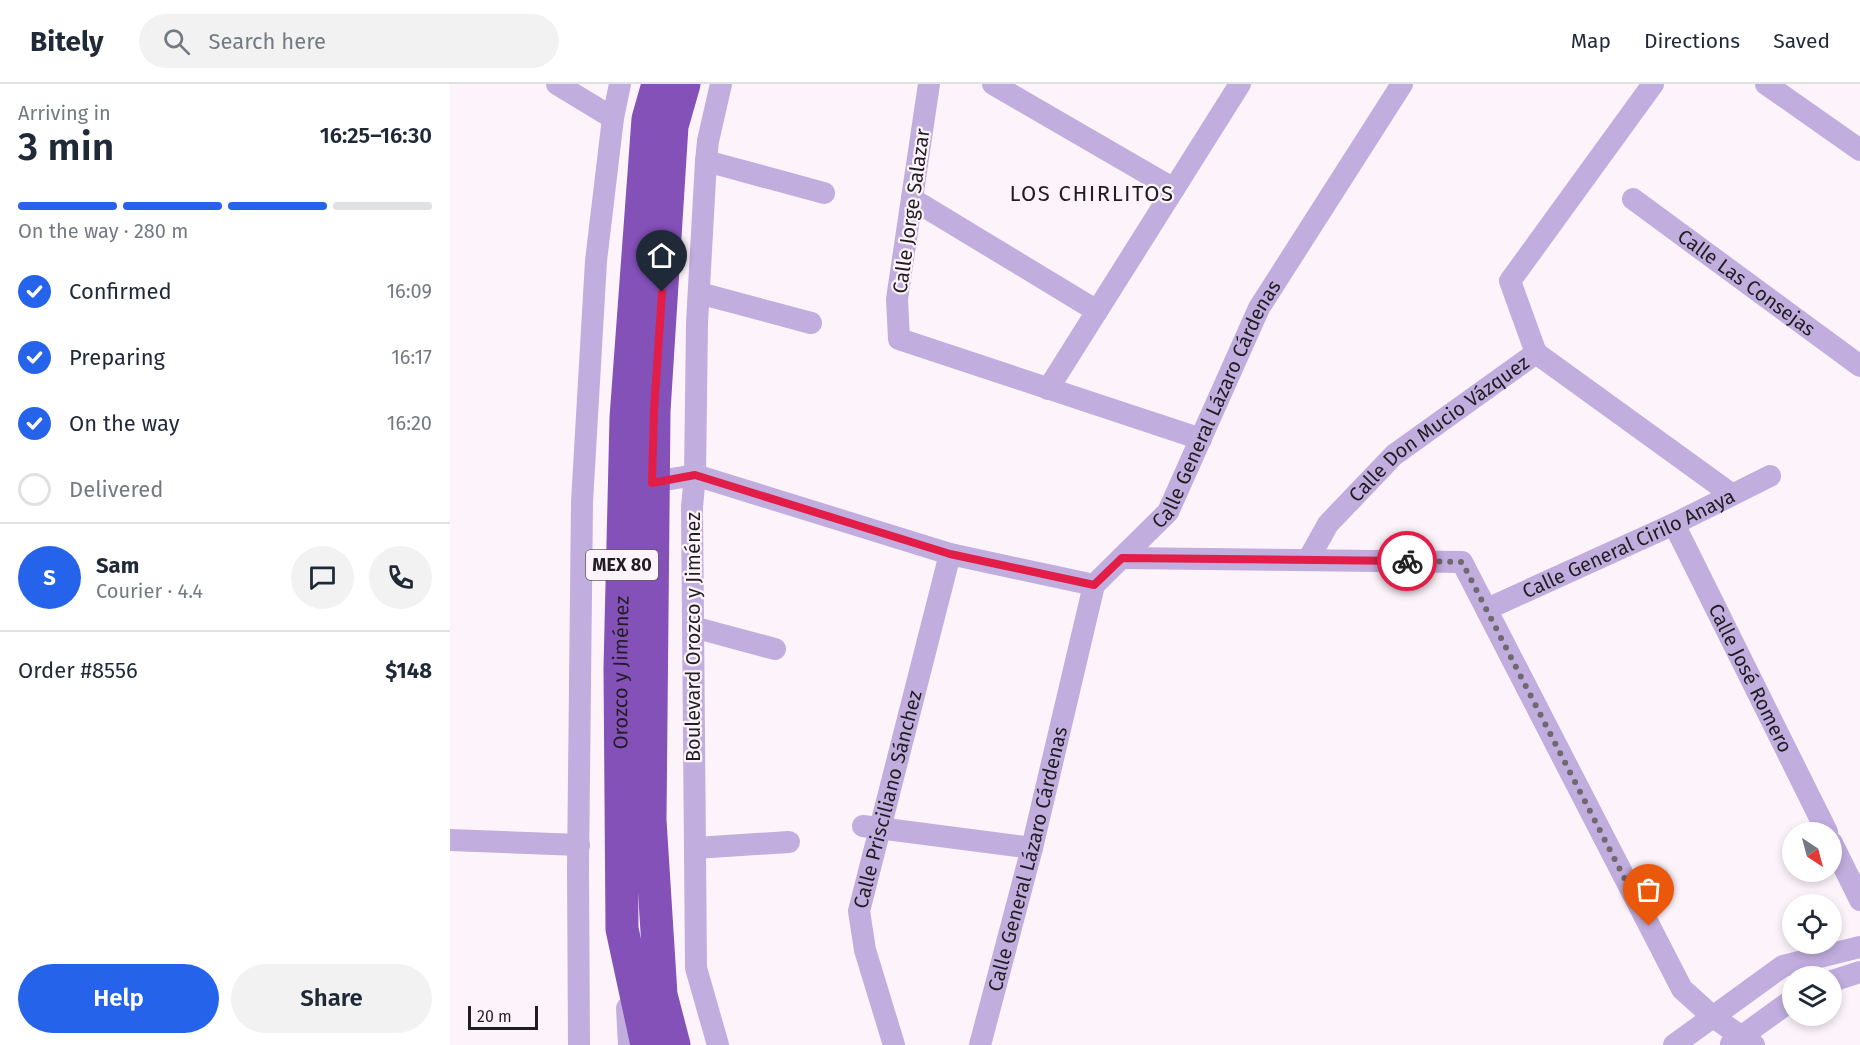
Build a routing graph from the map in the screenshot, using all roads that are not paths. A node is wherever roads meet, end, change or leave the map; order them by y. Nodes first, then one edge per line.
1 (556, 84) edge
2 (620, 84) edge
3 (658, 84) edge
4 (684, 84) edge
5 (721, 84) edge
6 (929, 84) edge
7 (993, 84) edge
8 (1240, 84) edge
9 (1402, 84) edge
10 (1653, 84) edge
11 (1766, 84) edge
12 (613, 118) junction
13 (1860, 150) edge
14 (706, 161) junction
15 (1174, 189) junction
16 (825, 193) dead end
17 (912, 199) junction
18 (1633, 199) dead end
19 (699, 293) junction
20 (1097, 311) junction
21 (811, 323) dead end
22 (1536, 353) junction
23 (1860, 366) edge
24 (1048, 389) junction
25 (1201, 439) junction
26 (695, 475) junction
27 (1770, 476) dead end
28 (638, 485) junction
29 (1731, 494) junction
30 (1674, 524) junction
31 (950, 554) junction
32 (1122, 558) junction
33 (1308, 560) junction
34 (1094, 585) junction
35 (1487, 609) junction
36 (693, 627) junction
37 (775, 649) dead end
38 (1822, 822) edge
39 (872, 826) junction
40 (450, 840) edge
41 (789, 842) dead end
42 (579, 845) junction
43 (695, 848) junction
44 (1032, 848) junction
45 (1842, 863) edge
46 (1860, 900) edge
47 (622, 929) junction
48 (1860, 947) edge
49 (1860, 972) edge
50 (1842, 978) edge
51 (1782, 1006) edge
52 (1732, 1034) edge
53 (579, 1045) edge
54 (629, 1045) edge
55 (648, 1045) edge
56 (674, 1045) edge
57 (718, 1045) edge
58 (894, 1045) edge
59 (981, 1045) edge
60 (1674, 1045) edge

1 - 12 street
2 - 12 street
3 - 28 highway, Orozco y Jiménez / MEX 80
4 - 28 highway, Orozco y Jiménez / MEX 80
5 - 14 street, Boulevard Orozco y Jiménez
6 - 17 street, Calle Jorge Salazar
7 - 15 street
8 - 15 street
9 - 25 street, Calle General Lázaro Cárdenas
10 - 22 street, Calle Don Mucio Vázquez
11 - 13 street
12 - 42 street
14 - 16 street
14 - 19 street, Boulevard Orozco y Jiménez
15 - 20 street
17 - 20 street
17 - 24 street, Calle Jorge Salazar
18 - 23 street, Calle Las Consejas
19 - 21 street
19 - 26 street, Boulevard Orozco y Jiménez
20 - 24 street
22 - 29 street
22 - 33 street, Calle Don Mucio Vázquez
24 - 25 street
25 - 32 street, Calle General Lázaro Cárdenas
26 - 28 street
26 - 31 street
26 - 36 street, Boulevard Orozco y Jiménez
27 - 29 street, Calle General Cirilo Anaya
28 - 47 highway, Orozco y Jiménez / MEX 80
28 - 56 highway, Orozco y Jiménez / MEX 80
29 - 30 street, Calle General Cirilo Anaya
30 - 35 street, Calle General Cirilo Anaya
30 - 38 street, Calle José Romero
31 - 34 street
31 - 39 street, Calle Prisciliano Sánchez
32 - 33 street
32 - 34 street, Calle General Lázaro Cárdenas
33 - 35 street
34 - 44 street, Calle General Lázaro Cárdenas
35 - 52 street
36 - 37 street
36 - 43 street, Boulevard Orozco y Jiménez
39 - 44 street
39 - 58 street, Calle Prisciliano Sánchez
40 - 42 street
41 - 43 street
42 - 53 street
43 - 57 street, Boulevard Orozco y Jiménez
44 - 59 street, Calle General Lázaro Cárdenas
45 - 46 street
47 - 54 street
47 - 55 highway, Orozco y Jiménez / MEX 80
48 - 52 street
49 - 50 street
51 - 52 street
52 - 60 street

